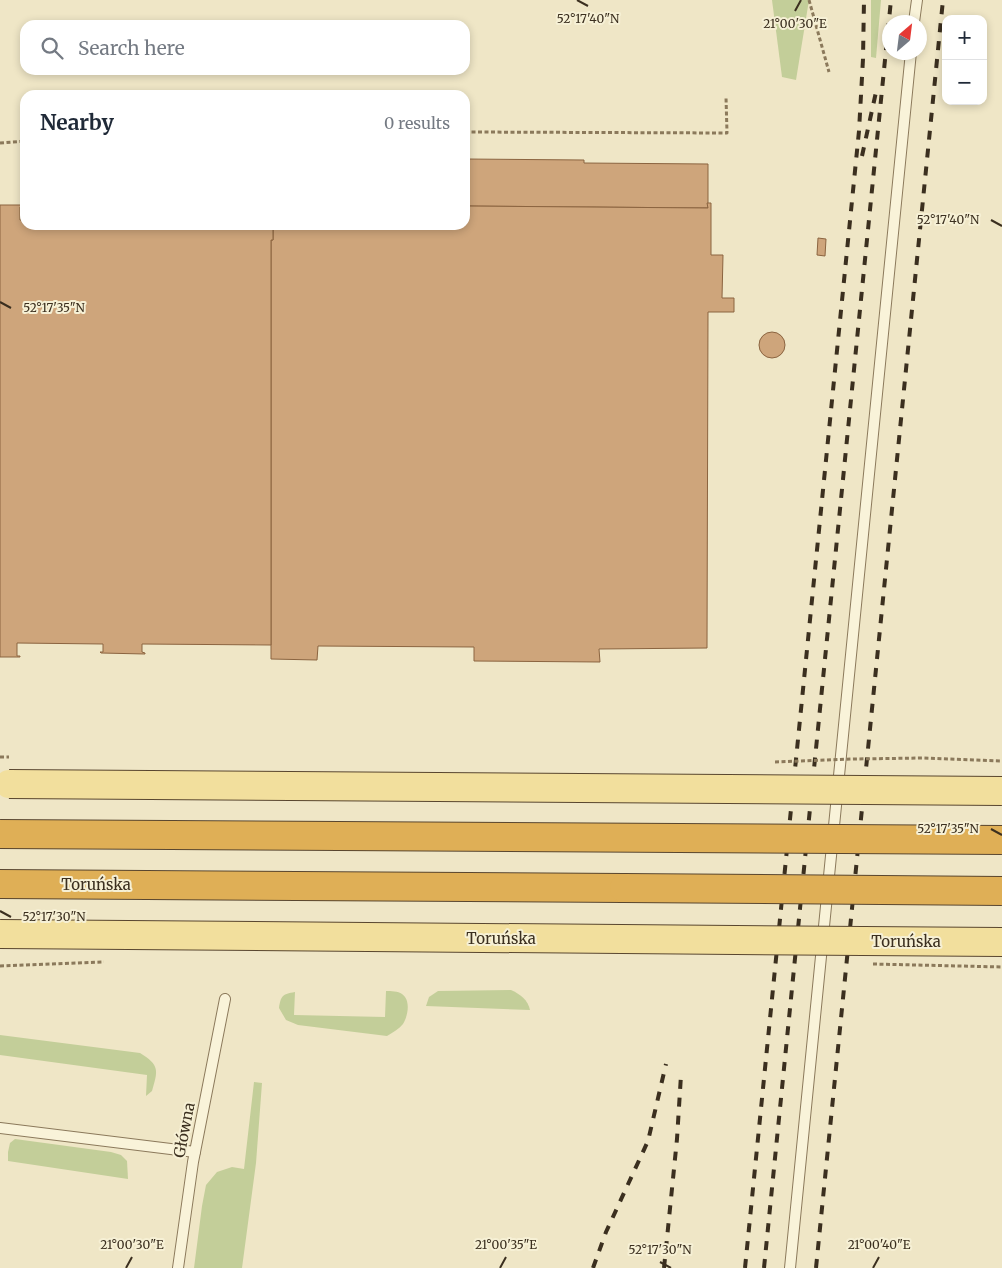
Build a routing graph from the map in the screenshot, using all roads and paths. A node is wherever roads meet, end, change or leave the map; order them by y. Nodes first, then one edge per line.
1 (809, 0) edge
2 (916, 0) edge
3 (915, 15) edge
4 (910, 60) edge
5 (829, 72) dead end
6 (726, 97) dead end
7 (470, 132) edge
8 (20, 141) edge
9 (0, 143) edge
10 (0, 784) edge
11 (1002, 790) edge
12 (0, 834) edge
13 (1002, 840) edge
14 (0, 884) edge
15 (1002, 890) edge
16 (0, 934) edge
17 (1002, 942) edge
18 (225, 999) dead end
19 (0, 1128) edge
20 (195, 1152) junction
21 (178, 1268) edge
22 (790, 1268) edge

1 - 5 path
2 - 3 lane
4 - 22 lane
6 - 7 path
8 - 9 path
10 - 11 main road, bridge
12 - 13 highway, bridge
14 - 15 highway, Toruńska, bridge
16 - 17 main road, Toruńska, bridge
18 - 20 lane, Główna
19 - 20 lane
20 - 21 lane, Główna

